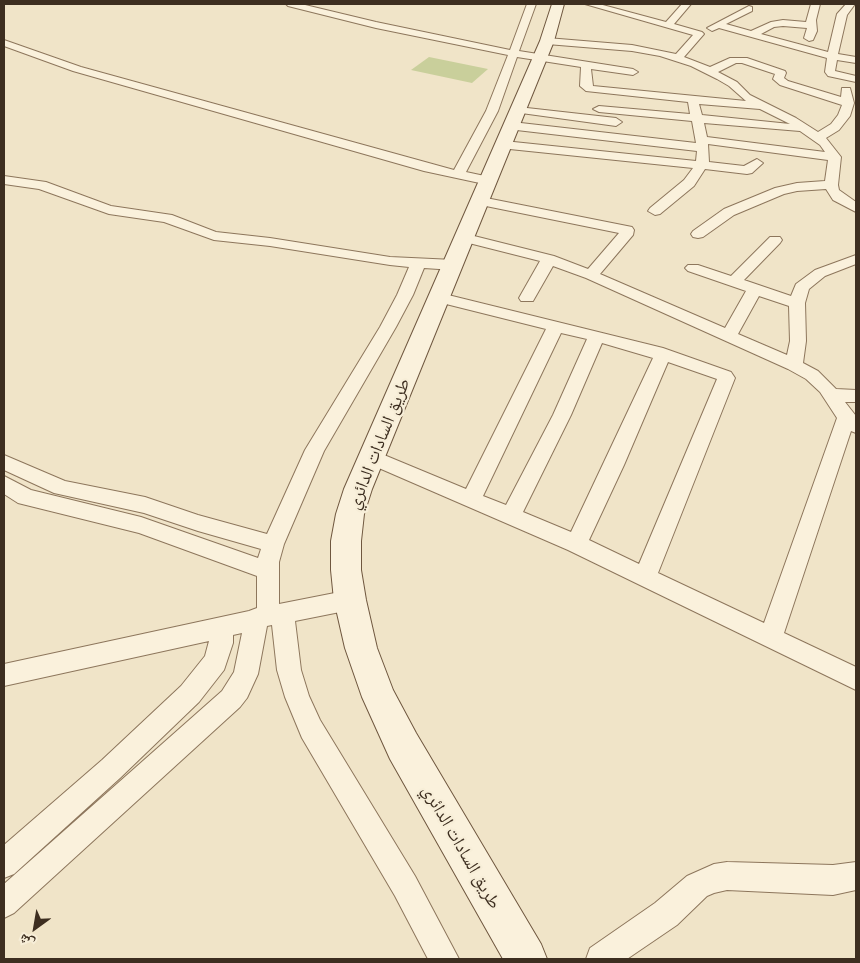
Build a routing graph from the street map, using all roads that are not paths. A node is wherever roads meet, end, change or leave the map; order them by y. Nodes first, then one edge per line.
1 (291, 4) edge
2 (536, 4) edge
3 (590, 4) edge
4 (687, 4) edge
5 (815, 4) edge
6 (851, 4) edge
7 (748, 9) dead end
8 (717, 25) junction
9 (811, 25) junction
10 (667, 26) junction
11 (699, 34) junction
12 (751, 34) junction
13 (715, 38) dead end
14 (808, 39) dead end
15 (4, 42) edge
16 (734, 44) dead end
17 (544, 49) junction
18 (513, 54) junction
19 (832, 56) junction
20 (678, 58) junction
21 (856, 60) edge
22 (586, 64) junction
23 (632, 72) dead end
24 (711, 72) junction
25 (851, 78) edge
26 (674, 97) junction
27 (693, 100) junction
28 (848, 103) junction
29 (749, 106) junction
30 (766, 107) junction
31 (599, 109) dead end
32 (674, 115) junction
33 (696, 117) junction
34 (850, 117) edge
35 (753, 123) junction
36 (511, 127) junction
37 (671, 128) dead end
38 (806, 129) junction
39 (818, 137) junction
40 (699, 138) junction
41 (834, 157) junction
42 (757, 163) dead end
43 (702, 165) junction
44 (458, 175) junction
45 (4, 180) edge
46 (831, 185) junction
47 (485, 191) junction
48 (856, 208) edge
49 (655, 211) dead end
50 (698, 234) dead end
51 (466, 238) junction
52 (775, 240) dead end
53 (549, 259) junction
54 (856, 259) edge
55 (418, 263) junction
56 (454, 264) junction
57 (693, 268) dead end
58 (592, 275) junction
59 (733, 282) junction
60 (755, 289) junction
61 (440, 298) junction
62 (528, 298) dead end
63 (798, 303) junction
64 (556, 326) junction
65 (597, 336) junction
66 (729, 336) junction
67 (663, 354) junction
68 (794, 365) junction
69 (831, 395) junction
70 (856, 396) edge
71 (851, 422) edge
72 (372, 457) junction
73 (4, 462) edge
74 (4, 484) edge
75 (472, 498) junction
76 (512, 515) junction
77 (273, 544) junction
78 (576, 544) junction
79 (268, 571) junction
80 (645, 577) junction
81 (350, 600) junction
82 (269, 616) junction
83 (222, 628) junction
84 (771, 637) junction
85 (4, 675) edge
86 (856, 679) edge
87 (4, 864) edge
88 (856, 876) edge
89 (4, 903) edge
90 (444, 959) edge
91 (526, 959) edge
92 (601, 959) edge

1 - 18 street
2 - 17 main road, طريق السادات الدائري
2 - 18 street
3 - 10 street
4 - 10 street
5 - 9 street
6 - 19 street
7 - 8 street
8 - 11 street
8 - 12 street
9 - 12 street
9 - 14 street
10 - 11 street
11 - 13 street
11 - 20 street
12 - 16 street
12 - 19 street
15 - 44 street
17 - 18 street
17 - 20 street
17 - 22 street
17 - 36 main road, طريق السادات الدائري
18 - 44 street
19 - 21 street
19 - 25 street
20 - 24 street
22 - 23 street
22 - 26 street
24 - 28 street
24 - 30 street
25 - 28 street
26 - 27 street
26 - 32 street
27 - 29 street
27 - 33 street
28 - 34 street
29 - 30 street
29 - 35 street
30 - 38 street
31 - 32 street
32 - 33 street
33 - 35 street
33 - 40 street
34 - 39 street
35 - 38 street
36 - 37 street
36 - 40 street
36 - 43 street
36 - 47 main road, طريق السادات الدائري
38 - 39 street
39 - 41 street
40 - 41 street
40 - 43 street
41 - 46 street
42 - 43 street
43 - 49 street
44 - 47 street
45 - 55 street
46 - 48 street
46 - 50 street
47 - 51 main road, طريق السادات الدائري
47 - 58 street
51 - 53 street
51 - 56 main road, طريق السادات الدائري
52 - 59 street
53 - 58 street
53 - 62 street
54 - 63 street
55 - 56 street
55 - 77 street
56 - 61 main road, طريق السادات الدائري
57 - 59 street
58 - 66 street
59 - 60 street
60 - 63 street
60 - 66 street
61 - 64 street
61 - 72 main road, طريق السادات الدائري
63 - 68 street
64 - 65 street
64 - 75 street
65 - 67 street
65 - 76 street
66 - 68 street
67 - 78 street
67 - 80 street
68 - 69 street
69 - 70 street
69 - 71 street
71 - 84 street
72 - 75 street
72 - 81 main road, طريق السادات الدائري
73 - 77 street
74 - 79 street
75 - 76 street
76 - 78 street
77 - 79 street
78 - 80 street
79 - 82 street
80 - 84 street
81 - 82 street
81 - 91 main road, طريق السادات الدائري
82 - 83 street
82 - 89 street
82 - 90 street
83 - 85 street
83 - 87 street
84 - 86 street
88 - 92 street

